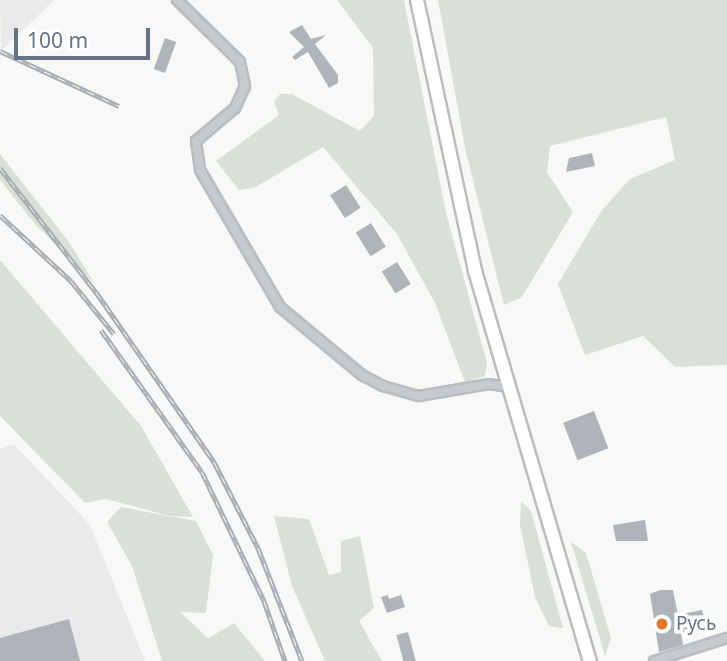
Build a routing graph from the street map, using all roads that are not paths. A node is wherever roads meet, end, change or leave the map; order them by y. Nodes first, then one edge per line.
1 (177, 0) edge
2 (417, 0) edge
3 (509, 387) junction
4 (727, 638) edge
5 (590, 661) edge
6 (654, 661) edge

1 - 3 street
2 - 3 main road
3 - 5 main road
4 - 6 street

